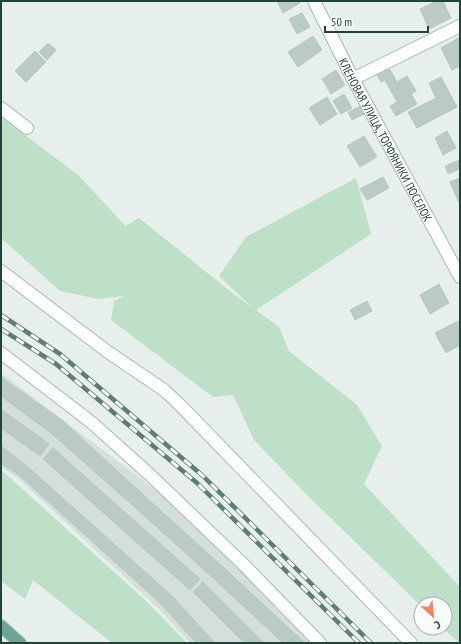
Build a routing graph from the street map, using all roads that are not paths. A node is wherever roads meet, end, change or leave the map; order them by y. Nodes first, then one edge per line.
1 (314, 1) edge
2 (460, 26) edge
3 (353, 79) junction
4 (1, 108) edge
5 (27, 128) dead end
6 (1, 271) edge
7 (460, 277) edge
8 (1, 353) edge
9 (1, 626) edge
10 (20, 643) edge
11 (320, 643) edge
12 (411, 643) edge

1 - 3 street, КЛЕНОВАЯ УЛИЦА, ТОРФЯНИКИ ПОСЕЛОК
2 - 3 street
3 - 7 street, КЛЕНОВАЯ УЛИЦА, ТОРФЯНИКИ ПОСЕЛОК
4 - 5 street
6 - 12 street
8 - 11 street
9 - 10 main road

